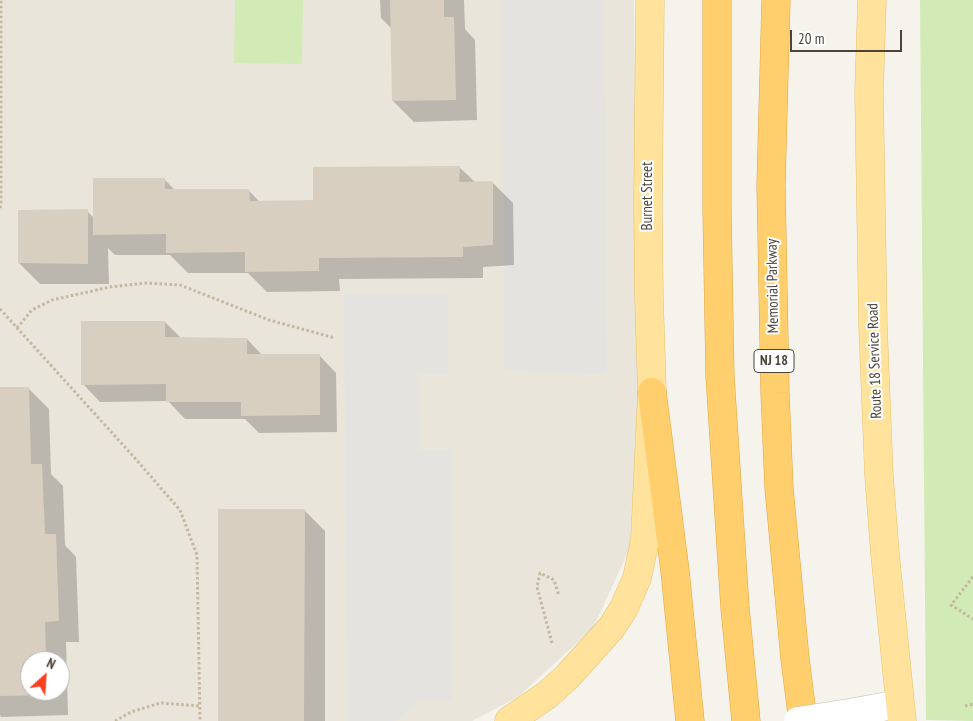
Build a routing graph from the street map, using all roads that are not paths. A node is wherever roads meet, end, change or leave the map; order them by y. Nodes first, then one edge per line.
1 (650, 0) edge
2 (717, 0) edge
3 (776, 0) edge
4 (872, 0) edge
5 (652, 392) junction
6 (900, 713) edge
7 (509, 721) edge
8 (690, 721) edge
9 (746, 721) edge
10 (798, 721) edge
11 (803, 721) edge

1 - 5 main road, Burnet Street
2 - 9 highway
3 - 11 highway, Memorial Parkway / NJ 18
4 - 6 main road, Route 18 Service Road
5 - 7 main road, Burnet Street
5 - 8 highway
6 - 10 street, bridge

